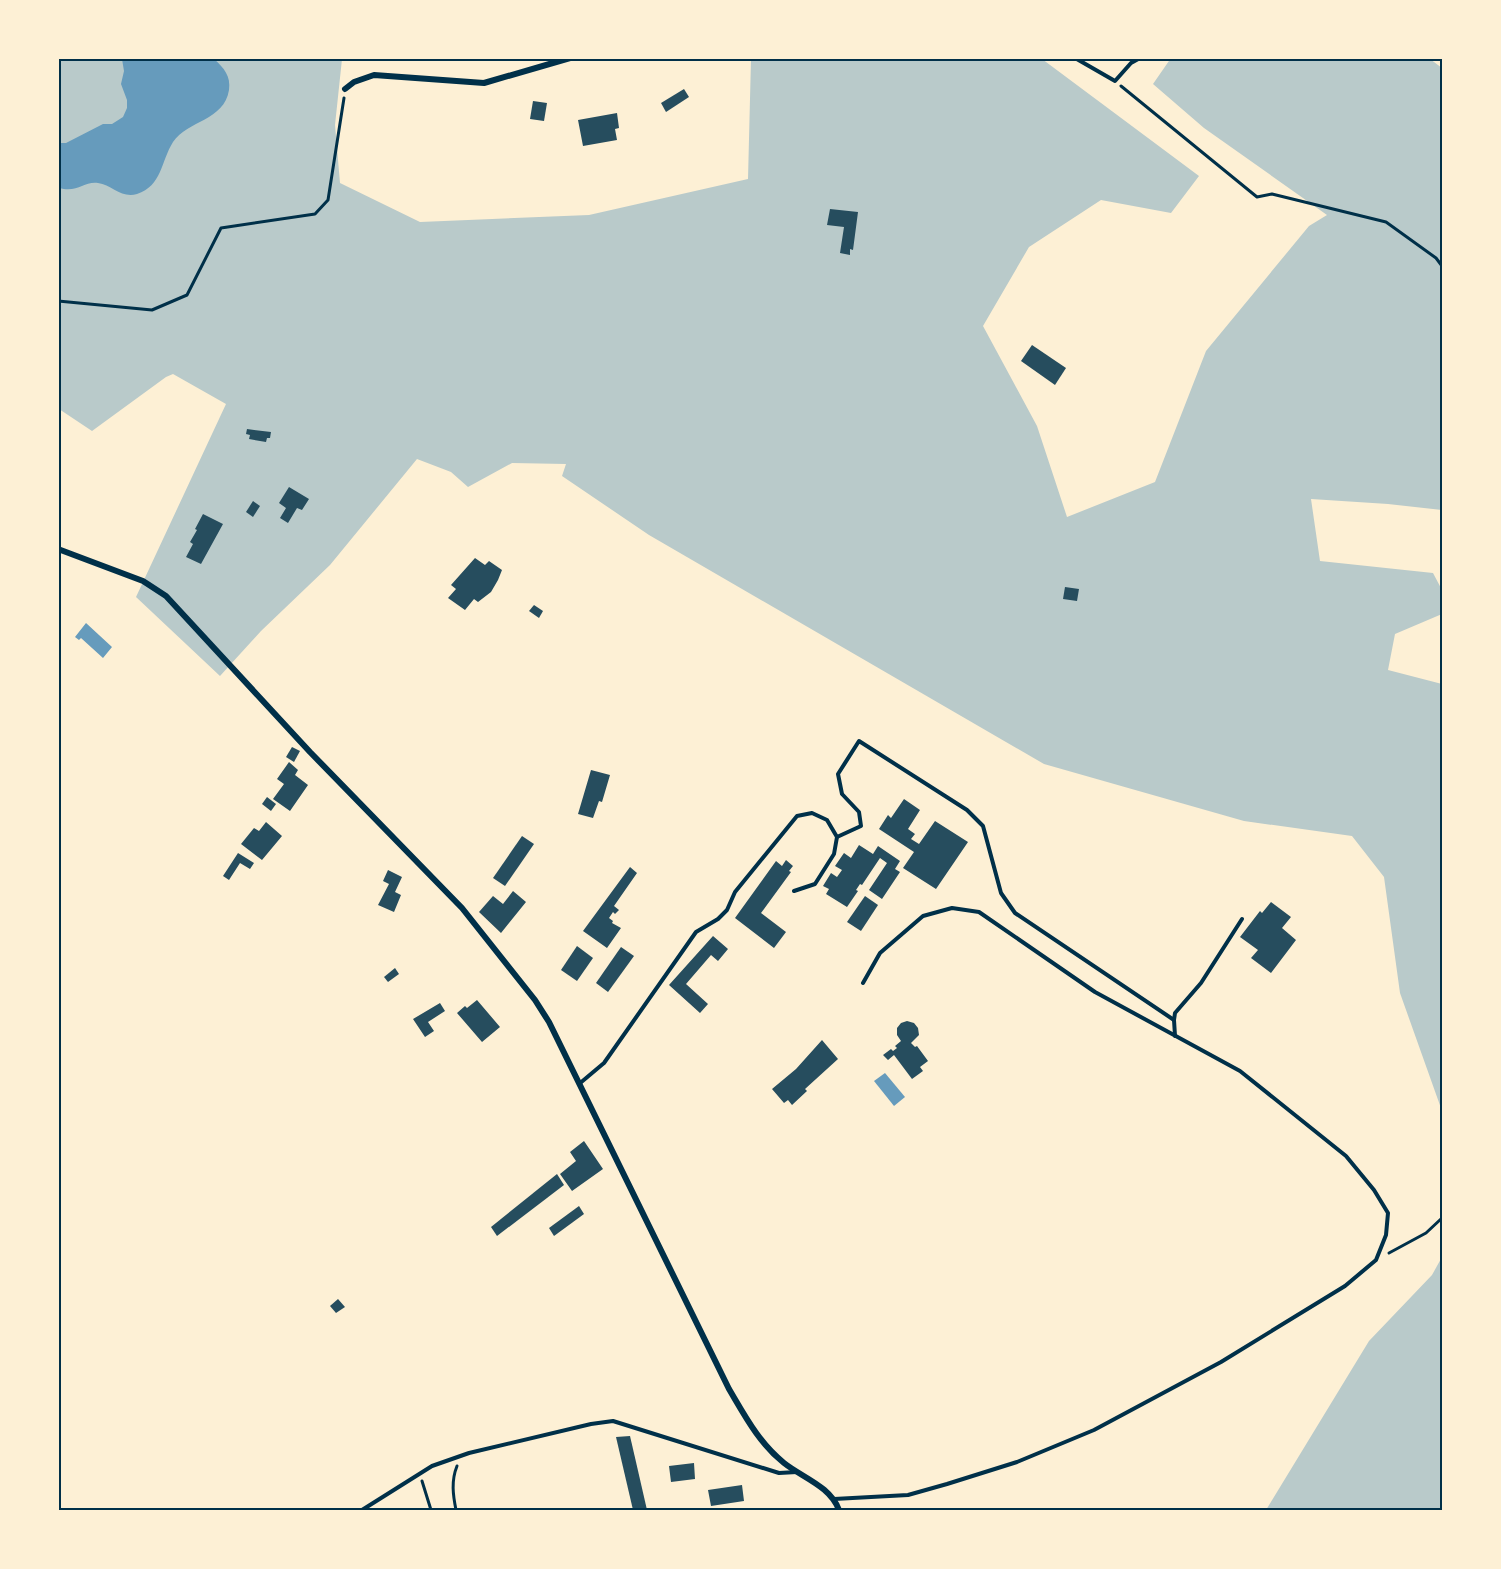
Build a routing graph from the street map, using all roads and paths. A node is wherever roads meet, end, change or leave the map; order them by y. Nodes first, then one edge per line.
1 (570, 58) edge
2 (1075, 58) edge
3 (1140, 58) edge
4 (1115, 81) junction
5 (345, 89) joint
6 (1443, 266) edge
7 (58, 302) edge
8 (58, 549) edge
9 (837, 837) junction
10 (794, 891) dead end
11 (1242, 919) dead end
12 (863, 983) dead end
13 (1174, 1020) junction
14 (1175, 1037) junction
15 (579, 1084) junction
16 (1443, 1218) edge
17 (1376, 1260) junction
18 (462, 1456) junction
19 (798, 1472) junction
20 (419, 1474) junction
21 (833, 1499) junction
22 (362, 1510) edge
23 (431, 1510) edge
24 (456, 1510) edge
25 (839, 1510) edge

1 - 5 street
2 - 4 lane
3 - 4 lane
4 - 6 path
5 - 7 path
8 - 15 street
9 - 10 lane
9 - 13 lane
9 - 15 lane
11 - 13 lane
12 - 14 lane
13 - 14 lane
14 - 17 lane
15 - 19 street
16 - 17 path
17 - 21 lane
18 - 19 lane
18 - 20 lane
18 - 24 path
19 - 21 street
20 - 22 lane
20 - 23 path
21 - 25 street

